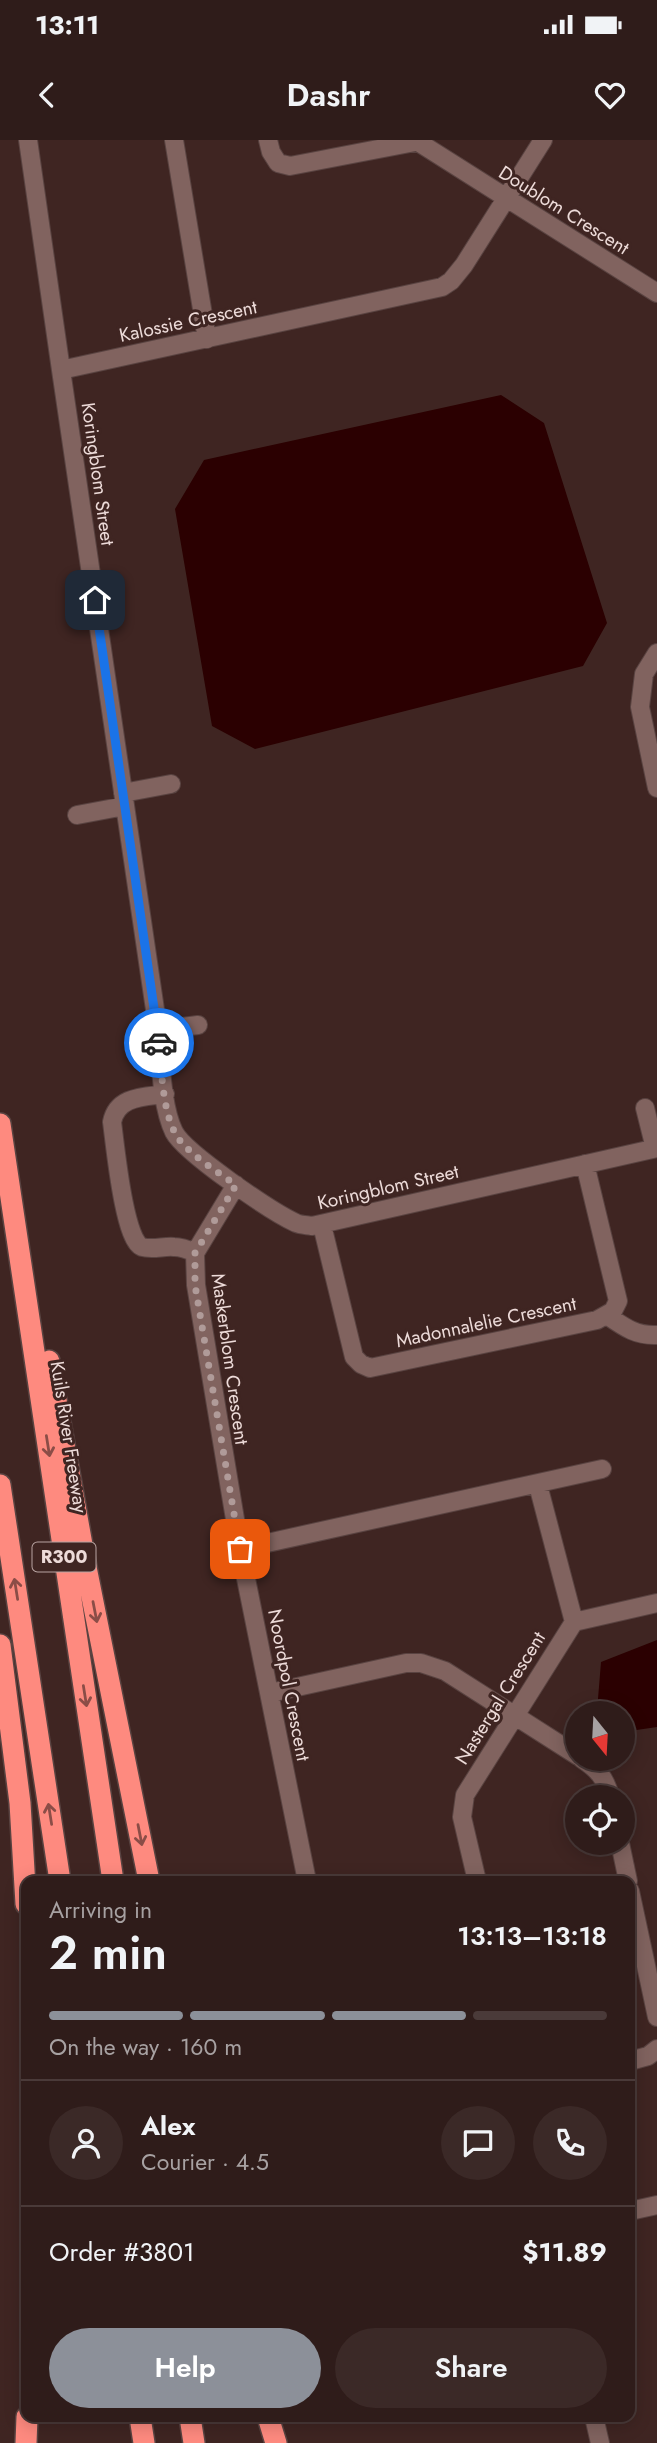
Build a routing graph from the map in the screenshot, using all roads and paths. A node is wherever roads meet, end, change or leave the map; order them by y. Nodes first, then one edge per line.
1 (28, 140) edge
2 (174, 140) edge
3 (268, 140) edge
4 (543, 140) edge
5 (415, 141) edge
6 (506, 198) junction
7 (657, 293) edge
8 (208, 339) junction
9 (61, 370) junction
10 (657, 653) edge
11 (171, 785) dead end
12 (657, 788) edge
13 (124, 800) junction
14 (77, 814) dead end
15 (198, 1025) dead end
16 (158, 1030) junction
17 (165, 1094) junction
18 (645, 1108) dead end
19 (0, 1124) edge
20 (656, 1148) edge
21 (585, 1164) junction
22 (236, 1185) junction
23 (322, 1225) junction
24 (15, 1234) junction
25 (195, 1253) junction
26 (607, 1316) junction
27 (657, 1335) edge
28 (602, 1469) dead end
29 (0, 1485) edge
30 (538, 1485) junction
31 (240, 1549) junction
32 (657, 1603) edge
33 (574, 1622) junction
34 (0, 1645) edge
35 (270, 1693) junction
36 (515, 1715) junction
37 (565, 1747) edge
38 (623, 1855) edge
39 (24, 1876) edge
40 (59, 1876) edge
41 (112, 1876) edge
42 (148, 1876) edge
43 (306, 1876) edge
44 (476, 1876) edge
45 (627, 1876) edge
46 (635, 1914) edge
47 (657, 2017) edge
48 (657, 2049) edge
49 (635, 2059) edge
50 (657, 2205) edge
51 (635, 2210) edge
52 (27, 2422) edge
53 (141, 2422) edge
54 (192, 2422) edge
55 (270, 2422) edge
56 (595, 2422) edge
57 (26, 2443) edge
58 (144, 2443) edge
59 (194, 2443) edge
60 (276, 2443) edge
61 (600, 2443) edge

1 - 9 street
2 - 8 street
3 - 5 street
4 - 6 street, Kalossie Crescent
5 - 6 street, Doublom Crescent
6 - 7 street, Doublom Crescent
6 - 8 street, Kalossie Crescent
8 - 9 street, Kalossie Crescent
9 - 13 street, Koringblom Street
10 - 12 street
11 - 13 street
13 - 14 street
13 - 16 street, Koringblom Street
15 - 16 street
16 - 17 street, Koringblom Street
17 - 22 street, Koringblom Street
17 - 25 street
18 - 20 street
19 - 24 highway, Kuils River Freeway / R300
20 - 21 street, Koringblom Street
21 - 23 street, Koringblom Street
21 - 26 street
22 - 23 street, Koringblom Street
22 - 25 street, Maskerblom Crescent
23 - 26 street, Madonnalelie Crescent
24 -> 41 highway, Kuils River Freeway / R300
24 -> 42 highway
25 - 31 street, Maskerblom Crescent
26 - 27 street
28 - 30 street
40 -> 29 highway, R300
30 - 31 street
30 - 33 street
31 - 35 street, Noordpol Crescent
32 - 33 street
33 - 36 street, Nastergal Crescent
34 - 39 highway
35 - 36 street
35 - 43 street, Noordpol Crescent
36 - 37 street
36 - 44 street, Nastergal Crescent
38 - 45 street
46 - 47 street
48 - 49 street
50 - 51 street
52 - 57 highway
53 - 58 highway
54 - 59 highway
55 - 60 highway
56 - 61 street

